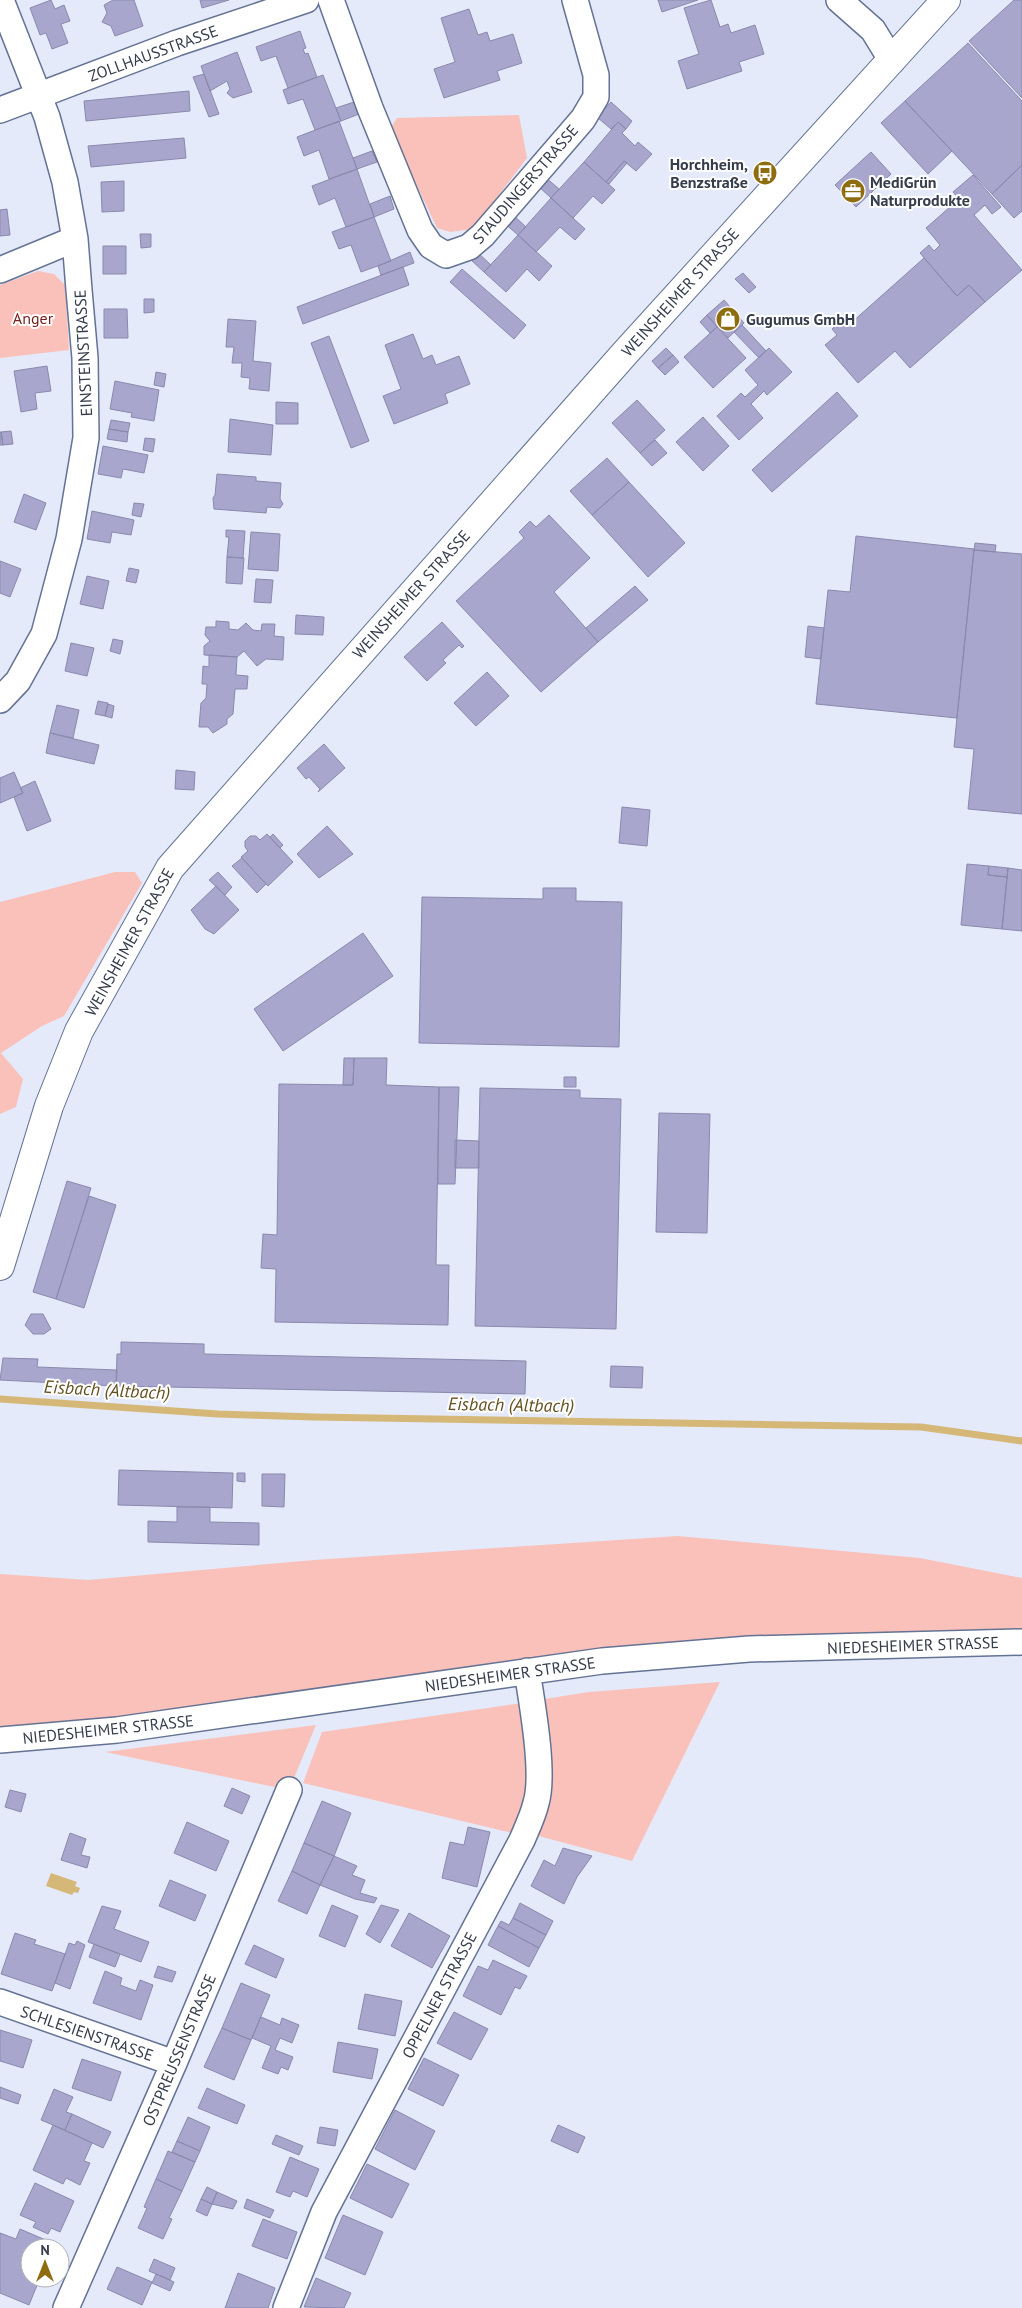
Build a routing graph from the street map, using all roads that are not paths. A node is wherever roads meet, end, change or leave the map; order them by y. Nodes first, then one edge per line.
1 (1, 0) edge
2 (306, 0) edge
3 (331, 0) edge
4 (575, 0) edge
5 (839, 0) edge
6 (946, 0) edge
7 (892, 61) junction
8 (37, 96) junction
9 (0, 110) edge
10 (75, 239) junction
11 (0, 270) edge
12 (0, 700) edge
13 (0, 1266) edge
14 (1022, 1642) edge
15 (527, 1671) junction
16 (0, 1740) edge
17 (289, 1790) dead end
18 (0, 2002) edge
19 (174, 2063) junction
20 (66, 2308) edge
21 (286, 2308) edge

1 - 8 street, EINSTEINSTRASSE
2 - 8 street, ZOLLHAUSSTRASSE
3 - 4 street, STAUDINGERSTRASSE
5 - 7 street
6 - 7 main road, WEINSHEIMER STRASSE
7 - 13 main road, WEINSHEIMER STRASSE
8 - 9 street, ZOLLHAUSSTRASSE
8 - 10 street, EINSTEINSTRASSE
10 - 11 street
10 - 12 street, EINSTEINSTRASSE
14 - 15 street, NIEDESHEIMER STRASSE
15 - 16 street, NIEDESHEIMER STRASSE
15 - 21 street, OPPELNER STRASSE
17 - 19 street, OSTPREUSSENSTRASSE
18 - 19 street, SCHLESIENSTRASSE
19 - 20 street, OSTPREUSSENSTRASSE

